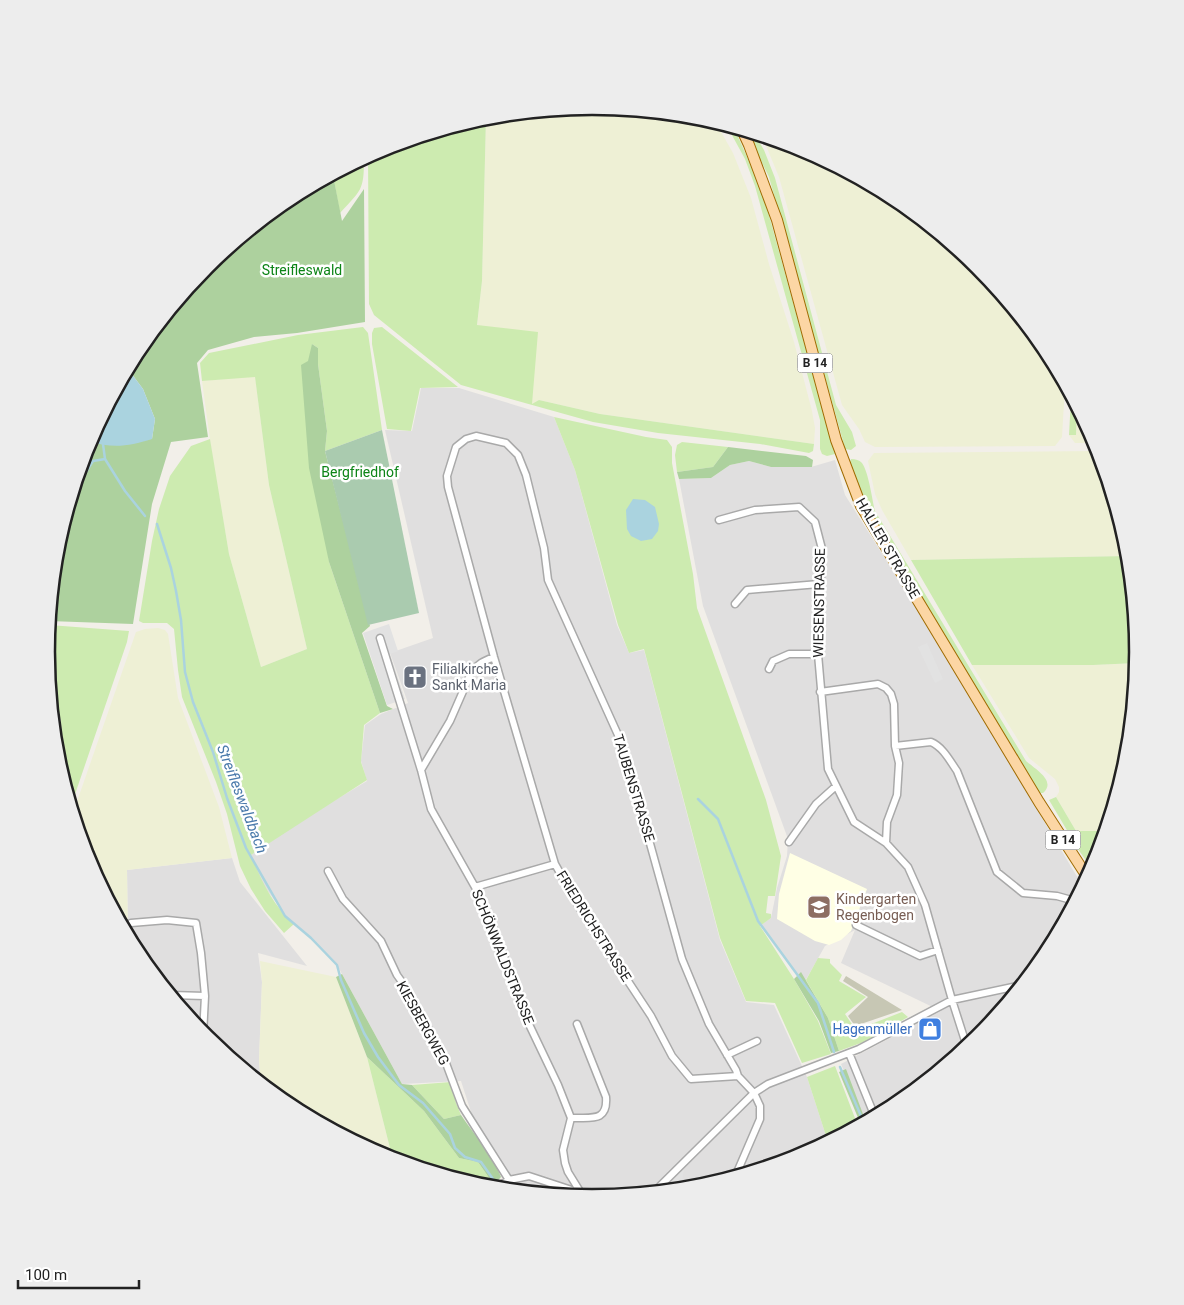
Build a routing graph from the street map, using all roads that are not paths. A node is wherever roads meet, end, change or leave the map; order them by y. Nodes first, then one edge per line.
1 (746, 138) edge
2 (488, 438) joint
3 (719, 520) dead end
4 (819, 584) junction
5 (735, 604) dead end
6 (380, 638) dead end
7 (818, 654) junction
8 (494, 657) junction
9 (769, 669) dead end
10 (820, 692) junction
11 (895, 746) junction
12 (420, 770) junction
13 (836, 786) junction
14 (789, 842) dead end
15 (886, 842) junction
16 (555, 864) junction
17 (1083, 870) edge
18 (328, 871) dead end
19 (475, 887) junction
20 (1069, 899) edge
21 (131, 922) dead end
22 (856, 925) dead end
23 (938, 950) junction
24 (1012, 987) edge
25 (179, 995) edge
26 (205, 996) junction
27 (952, 1000) junction
28 (204, 1023) edge
29 (577, 1024) dead end
30 (964, 1039) edge
31 (757, 1041) dead end
32 (849, 1053) junction
33 (727, 1054) junction
34 (738, 1076) junction
35 (754, 1092) junction
36 (872, 1110) edge
37 (571, 1118) junction
38 (740, 1168) edge
39 (509, 1180) junction
40 (505, 1182) edge
41 (661, 1185) edge
42 (568, 1189) edge
43 (579, 1189) edge

1 - 17 main road, HALLER STRASSE / B 14
2 - 8 street, FRIEDRICHSTRASSE
2 - 33 street, TAUBENSTRASSE
3 - 4 street, WIESENSTRASSE
4 - 5 street
4 - 7 street, WIESENSTRASSE
6 - 12 street, SCHÖNWALDSTRASSE
7 - 9 street
7 - 10 street, WIESENSTRASSE
8 - 12 street
8 - 16 street, FRIEDRICHSTRASSE
10 - 11 street
10 - 13 street, WIESENSTRASSE
11 - 15 street
11 - 20 street
12 - 19 street, SCHÖNWALDSTRASSE
13 - 14 street
13 - 15 street, WIESENSTRASSE
15 - 23 street, WIESENSTRASSE
16 - 19 street
16 - 34 street, FRIEDRICHSTRASSE
18 - 39 street, KIESBERGWEG
19 - 37 street, SCHÖNWALDSTRASSE
21 - 26 street
22 - 23 street
23 - 27 street, WIESENSTRASSE
24 - 27 street
25 - 26 street
26 - 28 street
27 - 30 street, WIESENSTRASSE
27 - 32 street
29 - 37 street
31 - 33 street
32 - 35 street
32 - 36 street
33 - 34 street, TAUBENSTRASSE
34 - 35 street, TAUBENSTRASSE
35 - 38 street
35 - 41 street
37 - 43 street
39 - 40 street
39 - 42 street

